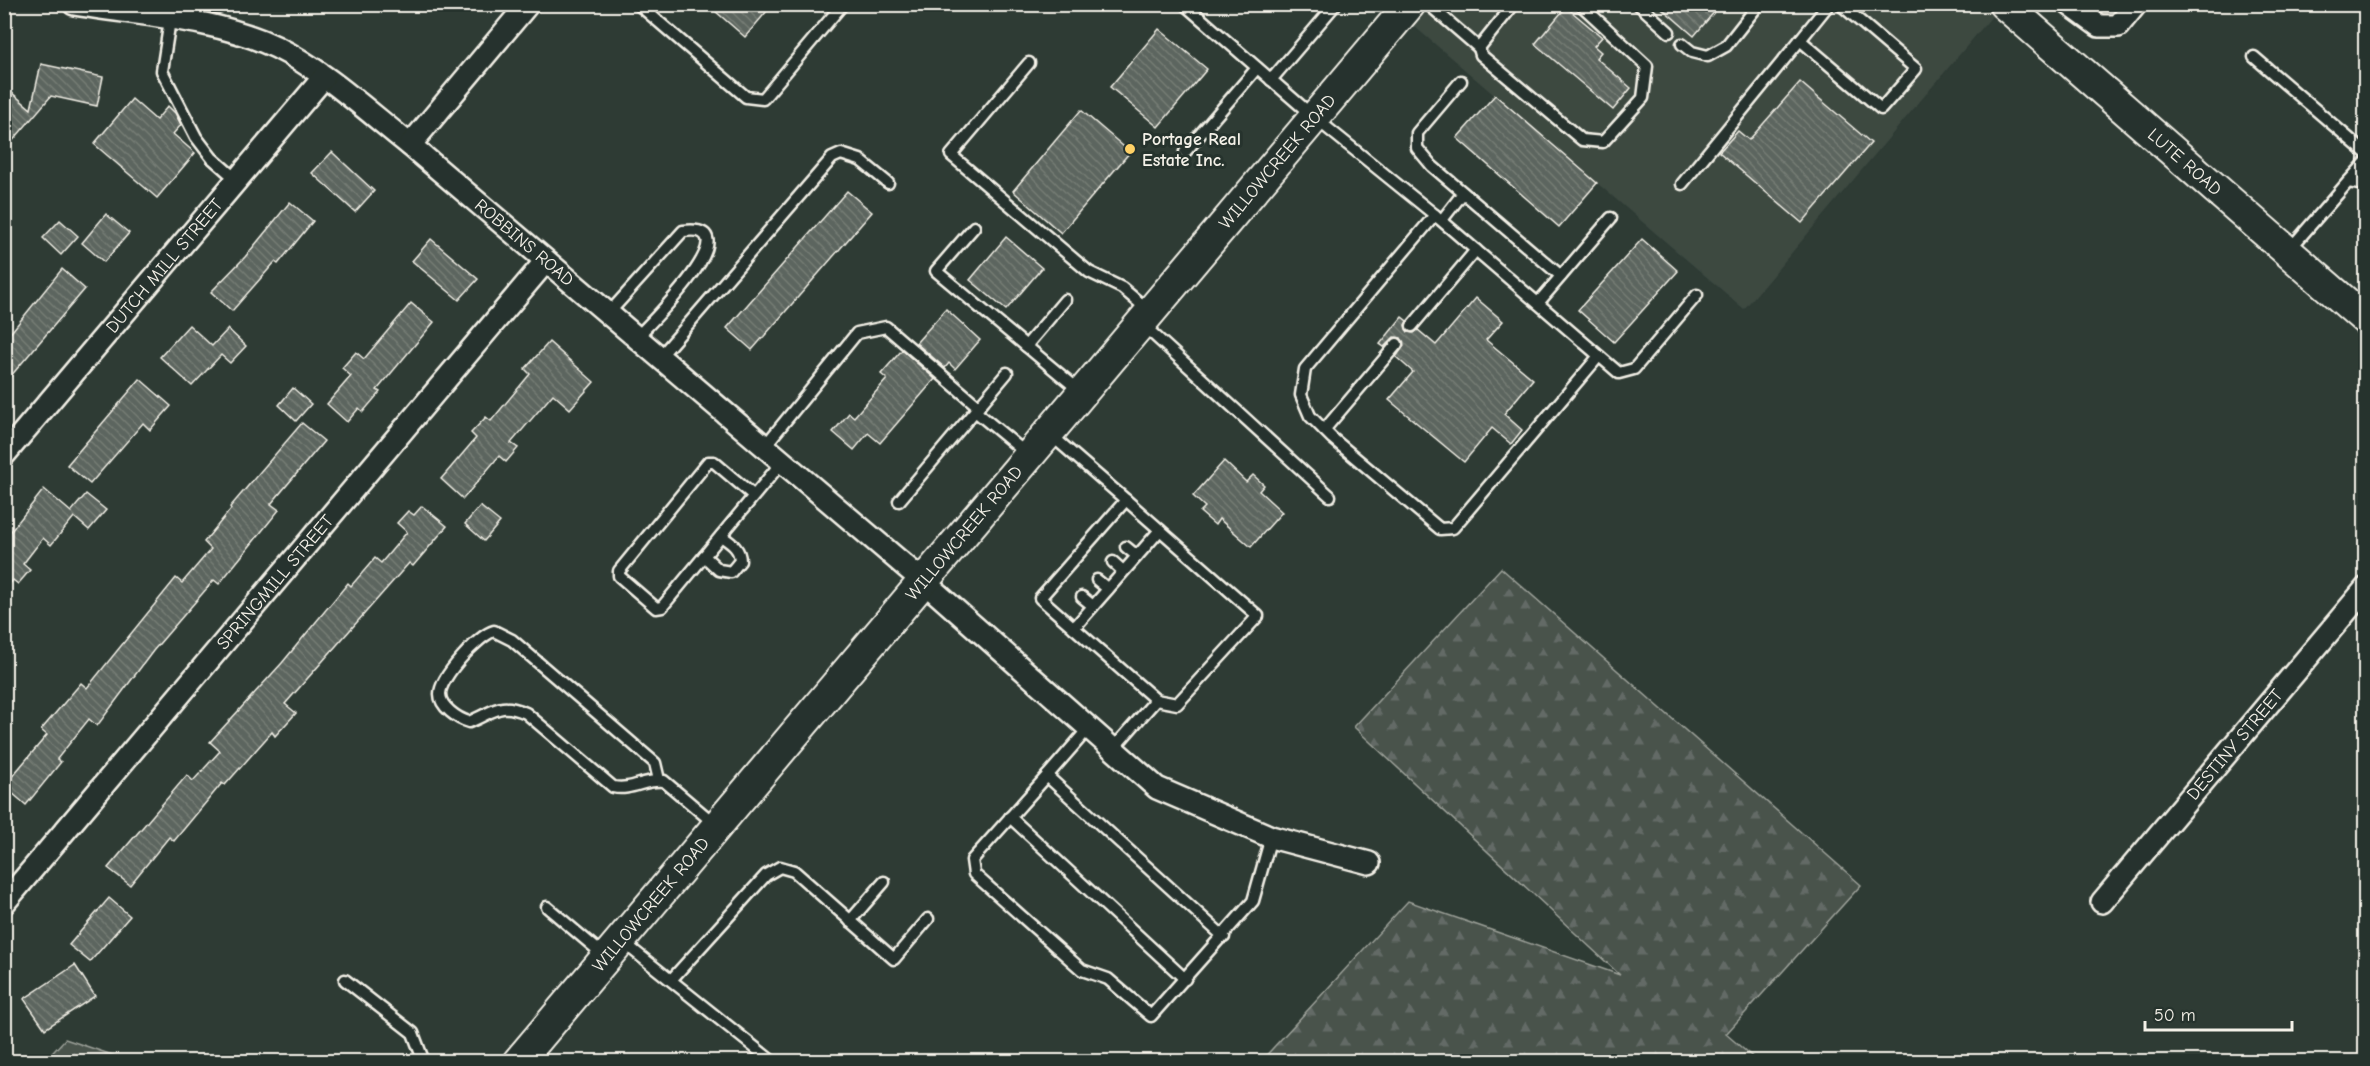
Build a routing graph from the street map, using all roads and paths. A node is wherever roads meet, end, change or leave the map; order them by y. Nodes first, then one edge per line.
1 (74, 4) edge
2 (528, 4) edge
3 (638, 4) edge
4 (843, 4) edge
5 (1184, 4) edge
6 (1336, 4) edge
7 (1410, 4) edge
8 (1428, 4) edge
9 (1514, 4) edge
10 (1580, 4) edge
11 (1638, 4) edge
12 (1759, 4) edge
13 (1829, 4) edge
14 (1840, 4) edge
15 (2004, 4) edge
16 (2070, 4) edge
17 (2136, 4) edge
18 (170, 20) junction
19 (1669, 32) dead end
20 (1800, 40) junction
21 (1682, 44) dead end
22 (1479, 48) junction
23 (2254, 57) dead end
24 (1029, 63) dead end
25 (1257, 68) junction
26 (324, 77) junction
27 (1271, 80) junction
28 (1461, 81) dead end
29 (1315, 118) junction
30 (410, 145) junction
31 (1185, 152) dead end
32 (2366, 153) edge
33 (2366, 162) edge
34 (237, 180) junction
35 (2348, 182) junction
36 (888, 183) dead end
37 (1682, 184) dead end
38 (2366, 185) edge
39 (1463, 193) junction
40 (1438, 218) junction
41 (1611, 218) dead end
42 (974, 226) dead end
43 (1476, 250) junction
44 (2288, 251) junction
45 (545, 262) junction
46 (1561, 276) junction
47 (1696, 295) dead end
48 (1065, 300) dead end
49 (1538, 303) junction
50 (608, 314) junction
51 (1146, 318) junction
52 (2366, 320) edge
53 (1412, 326) dead end
54 (636, 338) junction
55 (1397, 344) dead end
56 (1026, 346) junction
57 (1599, 356) junction
58 (659, 358) junction
59 (1007, 373) dead end
60 (1083, 393) junction
61 (977, 409) junction
62 (1324, 430) junction
63 (1050, 434) junction
64 (765, 447) junction
65 (4, 455) edge
66 (1029, 456) junction
67 (782, 462) junction
68 (754, 496) junction
69 (1330, 496) dead end
70 (1126, 500) junction
71 (898, 501) dead end
72 (1160, 530) junction
73 (721, 536) junction
74 (1126, 547) dead end
75 (704, 556) junction
76 (1137, 556) junction
77 (1113, 562) dead end
78 (1123, 571) junction
79 (1097, 580) dead end
80 (924, 582) junction
81 (2366, 588) edge
82 (1108, 589) junction
83 (1082, 597) dead end
84 (1093, 606) junction
85 (1074, 628) junction
86 (1156, 700) junction
87 (1088, 729) junction
88 (1112, 750) junction
89 (1047, 776) junction
90 (659, 780) junction
91 (1010, 817) junction
92 (716, 825) junction
93 (1271, 837) junction
94 (1369, 863) dead end
95 (884, 882) dead end
96 (2102, 902) dead end
97 (4, 903) edge
98 (547, 907) dead end
99 (928, 919) dead end
100 (850, 921) junction
101 (1224, 937) junction
102 (613, 948) junction
103 (1185, 978) junction
104 (345, 980) dead end
105 (671, 980) junction
106 (424, 1062) edge
107 (518, 1062) edge
108 (773, 1062) edge

1 - 18 street, ROBBINS ROAD
2 - 30 street
3 - 4 lane
5 - 25 lane
6 - 27 lane
7 - 29 main road, WILLOWCREEK ROAD
8 - 22 lane
9 - 22 lane
10 - 22 lane
11 - 19 lane
12 - 21 lane
13 - 20 lane
14 - 20 lane
15 - 44 main road, LUTE ROAD
16 - 17 street
18 - 26 street, ROBBINS ROAD
18 - 34 lane
20 - 37 lane
23 - 32 lane
24 - 51 lane
25 - 27 lane
25 - 31 lane
26 - 30 street, ROBBINS ROAD
26 - 34 street, DUTCH MILL STREET
27 - 29 lane
28 - 39 lane
29 - 40 lane
29 - 51 main road, WILLOWCREEK ROAD
30 - 45 street, ROBBINS ROAD
33 - 35 lane
34 - 65 street, DUTCH MILL STREET
35 - 38 lane
35 - 44 lane
36 - 58 lane
39 - 40 lane
39 - 46 lane
40 - 43 lane
40 - 62 lane
41 - 46 lane
42 - 56 lane
43 - 49 lane
43 - 53 lane
44 - 52 main road, LUTE ROAD
45 - 50 street, ROBBINS ROAD
45 - 97 street, SPRINGMILL STREET
46 - 49 lane
47 - 57 lane
48 - 56 lane
49 - 57 lane
50 - 54 street, ROBBINS ROAD
50 - 54 lane
51 - 60 main road, WILLOWCREEK ROAD
51 - 69 lane
54 - 58 street, ROBBINS ROAD
55 - 62 lane
56 - 60 lane
57 - 62 lane
58 - 64 street, ROBBINS ROAD
59 - 61 lane
60 - 63 main road, WILLOWCREEK ROAD
61 - 64 lane
61 - 66 lane
61 - 71 lane
63 - 66 main road, WILLOWCREEK ROAD
63 - 70 lane
64 - 67 street, ROBBINS ROAD
66 - 80 main road, WILLOWCREEK ROAD
67 - 68 lane
67 - 80 street, ROBBINS ROAD
68 - 73 lane
68 - 75 lane
70 - 72 lane
70 - 85 lane
72 - 76 lane
72 - 86 lane
73 - 75 lane
73 - 75 lane
74 - 76 lane
76 - 78 lane
77 - 78 lane
78 - 82 lane
79 - 82 lane
80 - 87 street, ROBBINS ROAD
80 - 92 main road, WILLOWCREEK ROAD
81 - 96 street, DESTINY STREET
82 - 84 lane
83 - 84 lane
84 - 85 lane
85 - 86 lane
86 - 88 lane
87 - 88 street, ROBBINS ROAD
87 - 89 lane
88 - 93 street, ROBBINS ROAD
89 - 91 lane
89 - 101 lane
90 - 90 lane
90 - 92 lane
91 - 103 lane
91 - 103 lane
92 - 102 main road, WILLOWCREEK ROAD
93 - 94 street, ROBBINS ROAD
93 - 101 lane
95 - 100 lane
98 - 102 lane
99 - 100 lane
100 - 105 lane
101 - 103 lane
102 - 105 lane
102 - 107 main road, WILLOWCREEK ROAD
104 - 106 lane
105 - 108 lane

